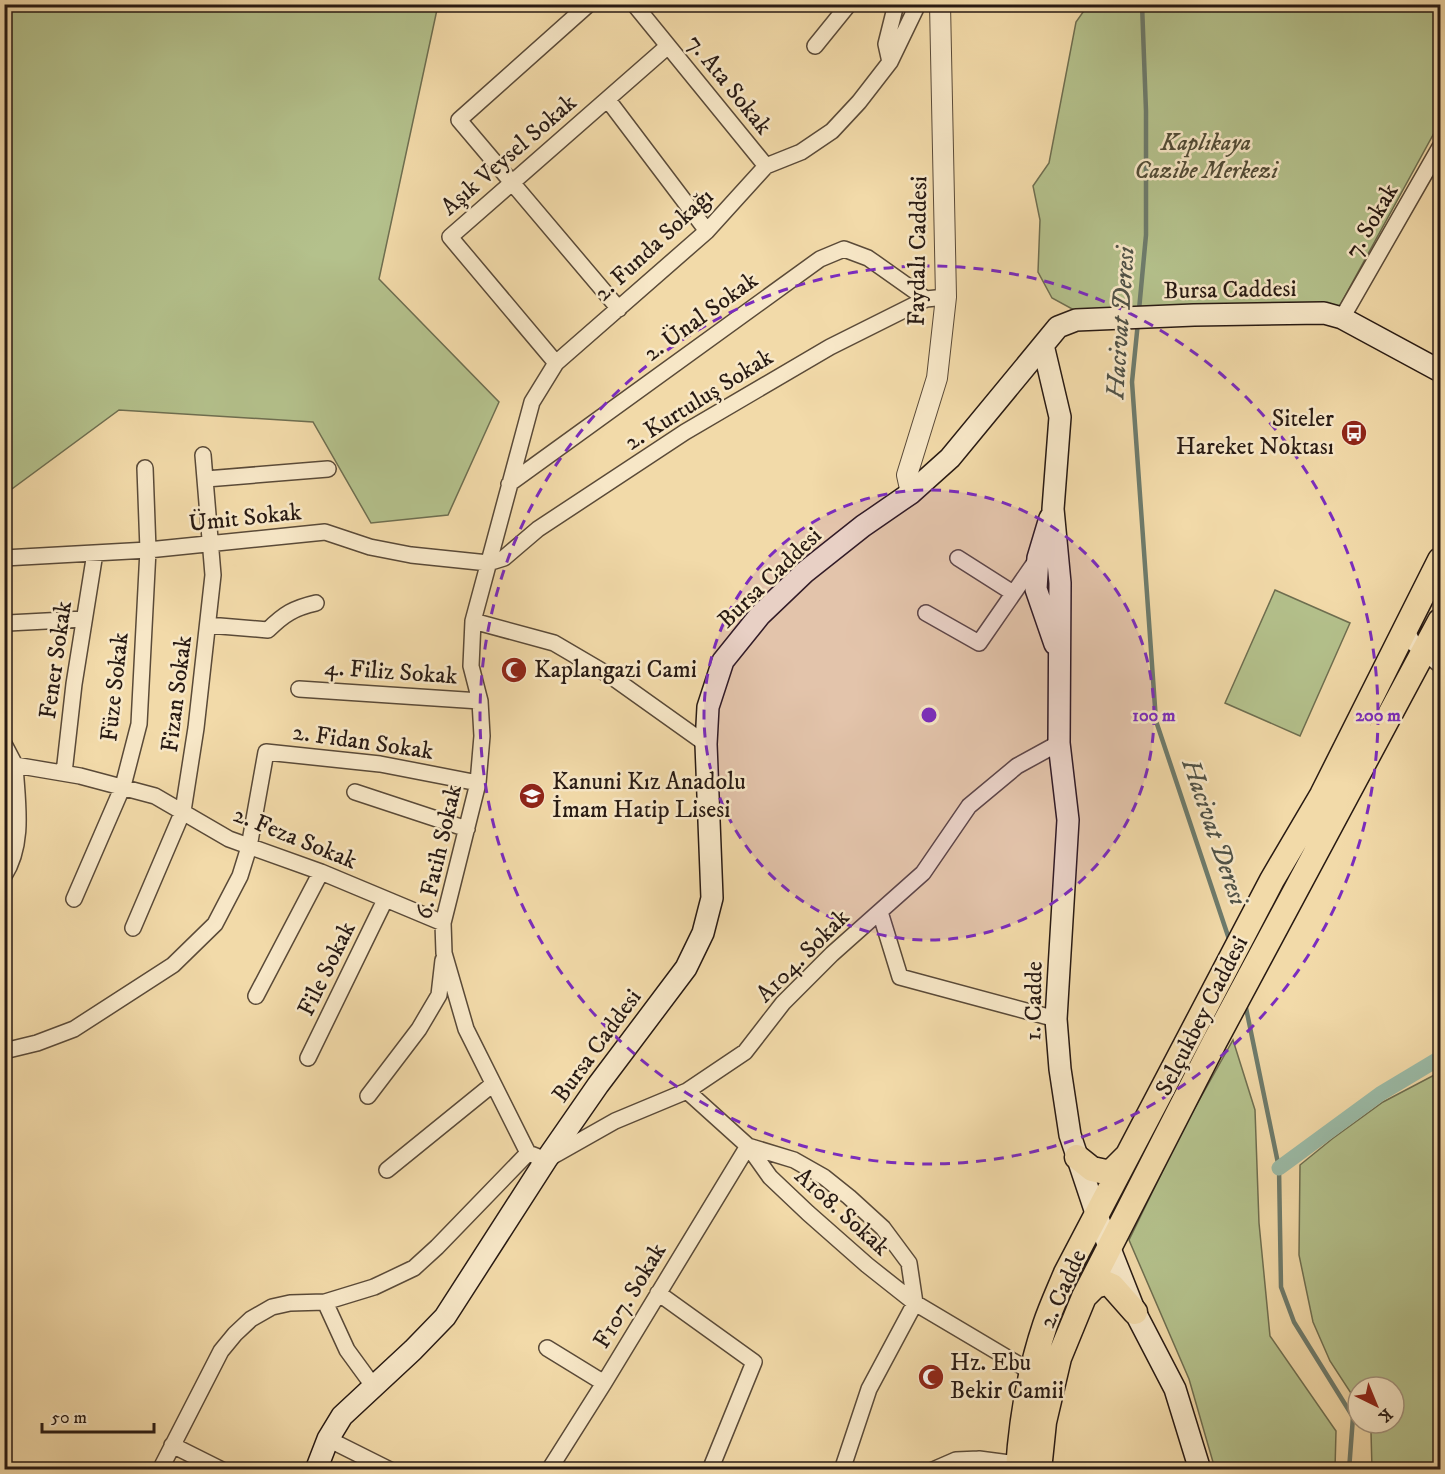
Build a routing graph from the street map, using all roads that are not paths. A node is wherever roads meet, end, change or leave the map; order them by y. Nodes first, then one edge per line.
1 (590, 4) edge
2 (633, 4) edge
3 (849, 4) edge
4 (896, 4) edge
5 (918, 4) edge
6 (940, 4) edge
7 (668, 46) junction
8 (815, 46) dead end
9 (890, 62) junction
10 (608, 100) junction
11 (1440, 147) edge
12 (766, 166) junction
13 (513, 183) junction
14 (707, 231) junction
15 (946, 297) junction
16 (926, 299) junction
17 (619, 309) junction
18 (1342, 318) junction
19 (1043, 345) junction
20 (556, 363) junction
21 (1440, 371) edge
22 (203, 455) dead end
23 (144, 468) dead end
24 (328, 468) dead end
25 (206, 479) junction
26 (509, 484) junction
27 (911, 493) junction
28 (1053, 509) junction
29 (212, 544) junction
30 (148, 550) junction
31 (95, 553) junction
32 (4, 558) edge
33 (958, 558) dead end
34 (1038, 558) junction
35 (1440, 560) edge
36 (488, 563) junction
37 (1013, 593) junction
38 (316, 603) dead end
39 (926, 613) dead end
40 (84, 620) junction
41 (473, 621) junction
42 (1440, 621) edge
43 (8, 623) dead end
44 (208, 626) junction
45 (1405, 627) junction
46 (1060, 658) junction
47 (1432, 659) edge
48 (299, 689) dead end
49 (480, 701) junction
50 (1059, 742) junction
51 (4, 744) edge
52 (706, 744) junction
53 (15, 765) junction
54 (64, 773) junction
55 (478, 783) junction
56 (123, 786) junction
57 (355, 792) dead end
58 (1322, 795) junction
59 (183, 811) junction
60 (1339, 812) junction
61 (467, 829) junction
62 (249, 847) junction
63 (321, 872) junction
64 (4, 876) edge
65 (74, 899) dead end
66 (386, 900) junction
67 (880, 912) junction
68 (443, 923) junction
69 (133, 928) dead end
70 (444, 953) junction
71 (256, 996) dead end
72 (1056, 1019) junction
73 (1205, 1034) junction
74 (4, 1051) edge
75 (308, 1058) dead end
76 (493, 1084) junction
77 (687, 1091) junction
78 (368, 1096) dead end
79 (748, 1146) junction
80 (1133, 1148) junction
81 (537, 1157) junction
82 (1077, 1157) junction
83 (387, 1170) dead end
84 (1097, 1216) junction
85 (1109, 1247) junction
86 (658, 1293) junction
87 (1084, 1297) junction
88 (324, 1302) junction
89 (915, 1303) junction
90 (1135, 1312) junction
91 (547, 1348) dead end
92 (1033, 1373) junction
93 (604, 1383) junction
94 (374, 1387) junction
95 (328, 1438) junction
96 (172, 1445) junction
97 (977, 1464) edge
98 (1025, 1468) edge
99 (160, 1470) edge
100 (222, 1470) edge
101 (316, 1470) edge
102 (390, 1470) edge
103 (549, 1470) edge
104 (710, 1470) edge
105 (842, 1470) edge
106 (933, 1470) edge
107 (1200, 1470) edge

1 - 13 street
2 - 7 street, 7. Ata Sokak
3 - 8 street
4 - 9 street
5 - 9 street, 2. Funda Sokağı
6 - 15 street, Faydalı Caddesi
7 - 10 street, Aşık Veysel Sokak
7 - 12 street, 7. Ata Sokak
9 - 12 street, 2. Funda Sokağı
10 - 13 street, Aşık Veysel Sokak
10 - 14 street
11 - 18 street, 7. Sokak
12 - 14 street, 2. Funda Sokağı
13 - 17 street
13 - 20 street, Aşık Veysel Sokak
14 - 17 street, 2. Funda Sokağı
15 - 16 street, 2. Kurtuluş Sokak
15 - 27 street, Faydalı Caddesi
16 - 26 street, 2. Ünal Sokak
16 - 36 street, 2. Kurtuluş Sokak
17 - 20 street, 2. Funda Sokağı
18 - 19 main road, Bursa Caddesi
18 - 21 main road, Bursa Caddesi
19 - 27 main road, Bursa Caddesi
19 - 28 main road
20 - 26 street, 2. Funda Sokağı
22 - 25 street, Fizan Sokak
23 - 30 street, Füze Sokak
24 - 25 street
25 - 29 street, Fizan Sokak
26 - 36 street, 2. Funda Sokağı
27 - 52 main road, Bursa Caddesi
28 - 34 main road
28 - 46 main road, 1. Cadde
29 - 30 street, Ümit Sokak
29 - 36 street, Ümit Sokak
29 - 44 street, Fizan Sokak
30 - 31 street, Ümit Sokak
30 - 56 street, Füze Sokak
31 - 32 street, Ümit Sokak
31 - 40 street, Fener Sokak
33 - 37 street
34 - 37 street
34 - 46 main road
35 - 45 main road, Selçukbey Caddesi
36 - 41 street, 6. Fatih Sokak
37 - 39 street
38 - 44 street
40 - 43 street
40 - 54 street, Fener Sokak
41 - 49 street, 6. Fatih Sokak
41 - 52 street
42 - 47 main road, Selçukbey Caddesi
44 - 59 street, Fizan Sokak
45 - 47 street
45 - 58 main road, Selçukbey Caddesi
46 - 50 main road, 1. Cadde
47 - 60 main road, Selçukbey Caddesi
48 - 49 street, 4. Filiz Sokak
49 - 55 street, 6. Fatih Sokak
50 - 67 street, A104. Sokak
50 - 72 main road, 1. Cadde
51 - 53 street
52 - 81 main road, Bursa Caddesi
53 - 54 street, 2. Feza Sokak
53 - 64 street
54 - 56 street, 2. Feza Sokak
55 - 61 street, 6. Fatih Sokak
55 - 62 street, 2. Fidan Sokak
56 - 59 street, 2. Feza Sokak
56 - 65 street, Füze Sokak
57 - 61 street
58 - 60 main road
58 - 73 main road, Selçukbey Caddesi
59 - 62 street, 2. Feza Sokak
59 - 69 street, Fizan Sokak
60 - 73 main road, Selçukbey Caddesi
61 - 68 street, 6. Fatih Sokak
62 - 63 street, 2. Feza Sokak
62 - 74 street
63 - 66 street, 2. Feza Sokak
63 - 71 street
66 - 68 street, 2. Feza Sokak
66 - 75 street, File Sokak
67 - 72 street
67 - 77 street, A104. Sokak
68 - 70 street, 6. Fatih Sokak
70 - 76 street, 6. Fatih Sokak
70 - 78 street
72 - 82 main road, 1. Cadde
73 - 80 main road, Selçukbey Caddesi
73 - 85 main road, Selçukbey Caddesi
76 - 81 street, 6. Fatih Sokak
76 - 83 street
77 - 79 street, A108. Sokak
77 - 81 street, A104. Sokak
79 - 86 street, F107. Sokak
79 - 89 street, A108. Sokak
79 - 89 street, A108. Sokak
80 - 82 main road
80 - 84 main road, Selçukbey Caddesi
81 - 88 street, A104. Sokak
81 - 94 main road, Bursa Caddesi
82 - 84 main road, 1. Cadde
84 - 85 main road, 1. Cadde
84 - 92 main road, 2. Cadde
85 - 87 main road, 2. Cadde
85 - 90 main road, 1. Cadde
86 - 93 street, F107. Sokak
86 - 104 street
87 - 90 main road
87 - 98 main road, 2. Cadde
88 - 94 street
88 - 96 street, A104. Sokak
89 - 92 street, A108. Sokak
89 - 105 street
90 - 107 main road, 1. Cadde
91 - 93 street
92 - 98 main road, 2. Cadde
93 - 103 street, F107. Sokak
94 - 95 main road, Bursa Caddesi
95 - 101 main road, Bursa Caddesi
95 - 102 street
96 - 99 street, A104. Sokak
96 - 100 street
97 - 98 street
97 - 106 street

